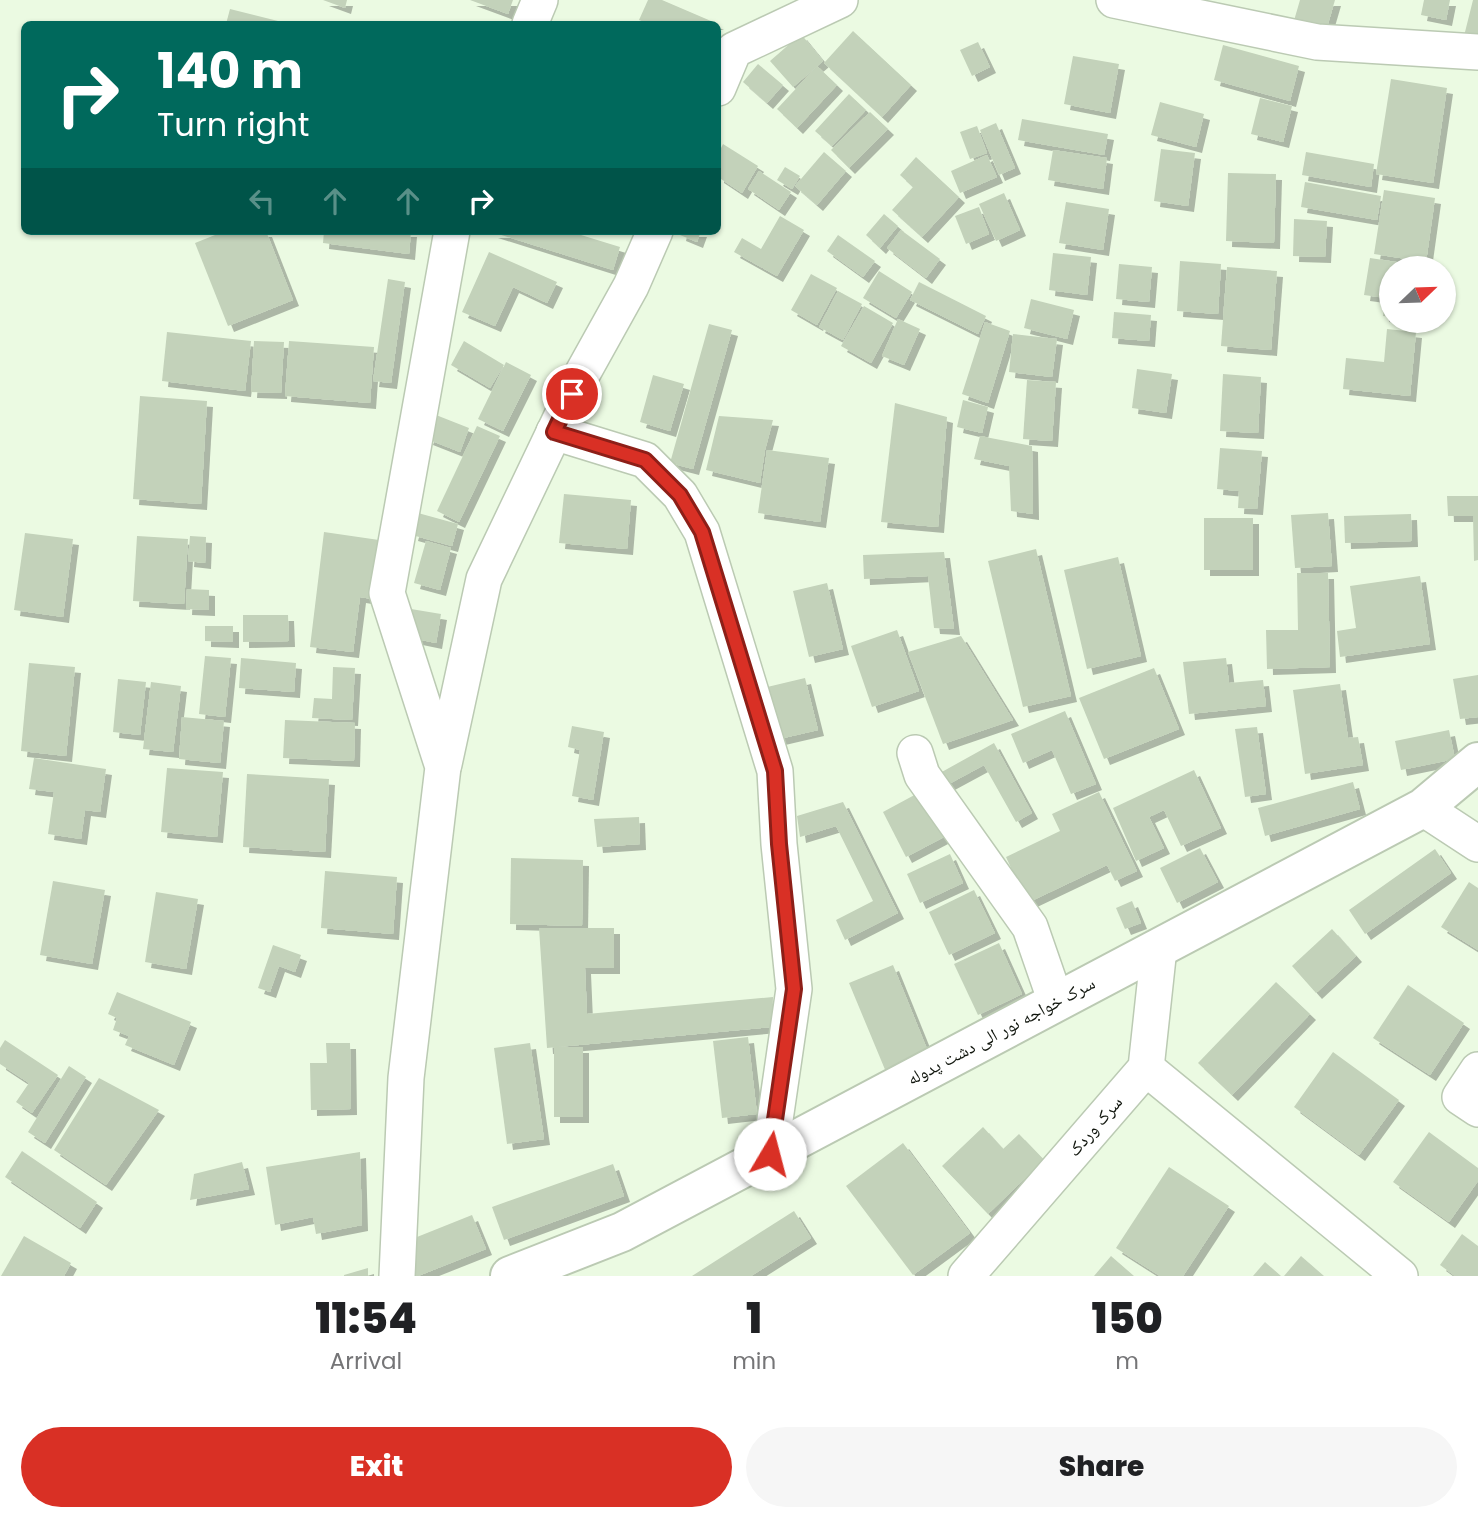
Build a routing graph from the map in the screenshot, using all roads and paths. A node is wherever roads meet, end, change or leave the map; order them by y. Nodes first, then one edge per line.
1 (540, 0) edge
2 (840, 0) edge
3 (1114, 0) edge
4 (531, 21) edge
5 (1478, 52) edge
6 (721, 81) edge
7 (451, 235) edge
8 (653, 235) edge
9 (554, 432) junction
10 (915, 753) dead end
11 (1478, 762) edge
12 (443, 767) junction
13 (1423, 808) junction
14 (1478, 844) edge
15 (1159, 948) junction
16 (1056, 1002) junction
17 (1146, 1068) junction
18 (1478, 1070) edge
19 (1478, 1109) edge
20 (770, 1154) junction
21 (397, 1276) edge
22 (510, 1276) edge
23 (966, 1276) edge
24 (1400, 1276) edge

1 - 4 street
2 - 6 street
3 - 5 street
7 - 12 street
8 - 9 street
9 - 12 street
9 - 20 street
10 - 16 street
11 - 13 main road, سرک خواجه نور الی دشت پدوله
12 - 21 street
13 - 14 street
13 - 15 main road, سرک خواجه نور الی دشت پدوله
15 - 16 main road, سرک خواجه نور الی دشت پدوله
15 - 17 street
16 - 20 main road, سرک خواجه نور الی دشت پدوله
17 - 23 street, سرک وردک
17 - 24 street
18 - 19 street
20 - 22 main road, سرک خواجه نور الی دشت پدوله

